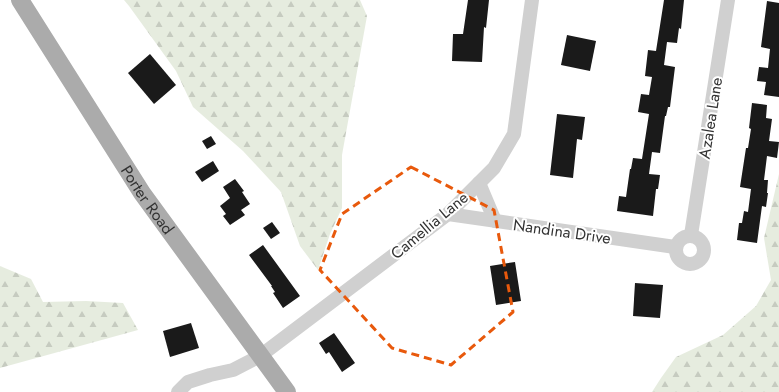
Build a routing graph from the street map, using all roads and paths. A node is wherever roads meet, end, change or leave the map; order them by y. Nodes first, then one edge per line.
1 (20, 0) edge
2 (532, 0) edge
3 (728, 0) edge
4 (479, 183) junction
5 (448, 214) junction
6 (495, 221) junction
7 (692, 235) junction
8 (676, 247) junction
9 (260, 356) junction
10 (178, 392) edge
11 (287, 392) edge

1 - 9 main road, Porter Road
2 - 4 street, Camellia Lane
3 - 7 street, Azalea Lane
4 - 5 street, Camellia Lane
4 - 6 street
5 - 6 street, Nandina Drive
5 - 9 street, Camellia Lane
6 - 8 street, Nandina Drive
7 - 8 street
7 - 8 street
9 - 10 street, Camellia Lane
9 - 11 main road, Porter Road

